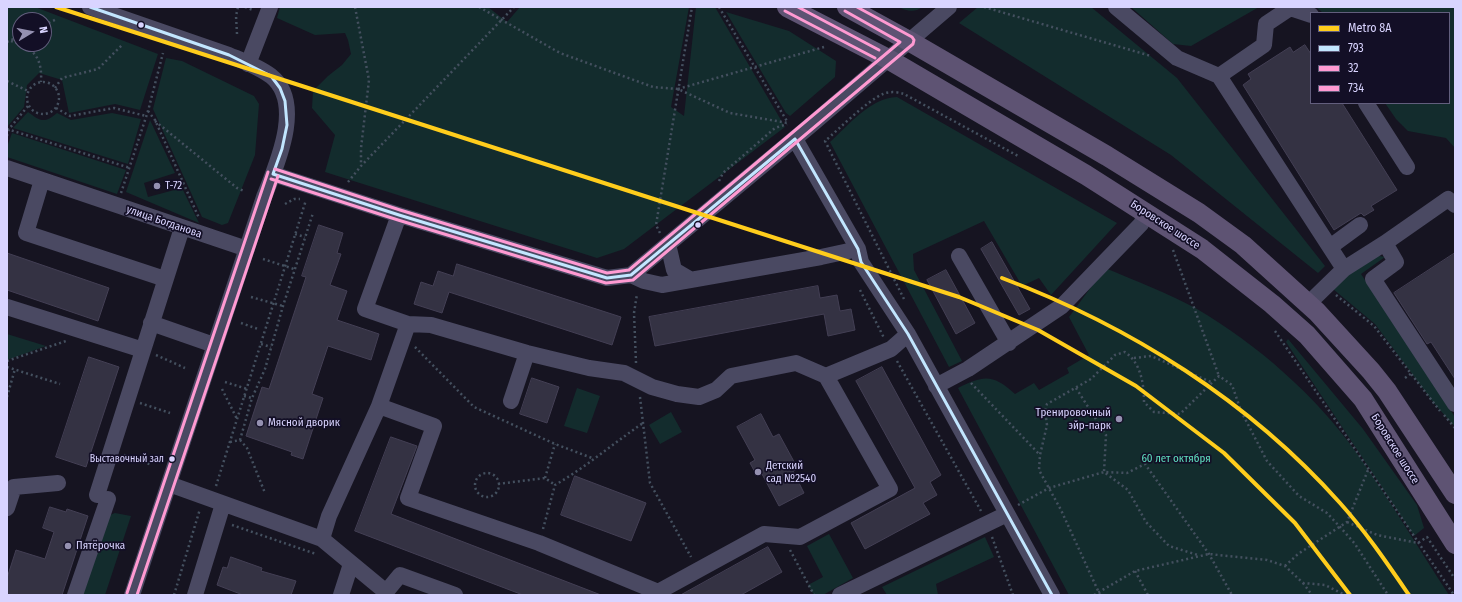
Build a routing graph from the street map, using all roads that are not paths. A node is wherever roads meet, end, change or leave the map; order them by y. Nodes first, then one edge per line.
1 (90, 7) edge
2 (270, 7) edge
3 (787, 7) edge
4 (847, 7) edge
5 (949, 7) edge
6 (1116, 7) edge
7 (1310, 15) edge
8 (909, 41) junction
9 (888, 60) junction
10 (248, 64) junction
11 (1219, 76) junction
12 (1367, 104) edge
13 (795, 139) junction
14 (1407, 167) dead end
15 (7, 168) edge
16 (273, 174) junction
17 (42, 180) junction
18 (1455, 205) edge
19 (1146, 213) junction
20 (399, 216) junction
21 (1360, 225) dead end
22 (182, 228) junction
23 (664, 238) junction
24 (1385, 243) junction
25 (1330, 247) junction
26 (247, 249) junction
27 (858, 249) junction
28 (959, 256) dead end
29 (1344, 270) junction
30 (165, 279) junction
31 (691, 280) junction
32 (634, 282) junction
33 (1308, 304) junction
34 (7, 307) edge
35 (151, 323) junction
36 (406, 330) junction
37 (908, 334) junction
38 (1009, 343) junction
39 (214, 345) junction
40 (143, 350) junction
41 (526, 353) junction
42 (826, 376) junction
43 (936, 386) junction
44 (511, 401) dead end
45 (1455, 404) edge
46 (379, 406) junction
47 (58, 483) dead end
48 (169, 484) junction
49 (11, 486) edge
50 (1455, 493) edge
51 (223, 504) junction
52 (7, 508) edge
53 (1012, 510) junction
54 (322, 539) junction
55 (1455, 544) edge
56 (351, 564) junction
57 (387, 593) edge
58 (659, 593) edge
59 (75, 595) edge
60 (132, 595) edge
61 (195, 595) edge
62 (341, 595) edge
63 (455, 595) edge
64 (840, 595) edge
65 (1052, 595) edge

1 - 10 street
2 - 10 street
3 - 9 main road, Боровское шоссе
4 - 8 main road
5 - 8 street
6 - 11 street
7 - 11 street
8 - 9 street
8 - 33 main road
9 - 13 street
9 - 19 main road, Боровское шоссе
10 - 16 street
11 - 25 street
12 - 14 street
13 - 23 street
13 - 27 street
15 - 17 street, улица Богданова
16 - 20 street
16 - 26 street
17 - 22 street, улица Богданова
17 - 30 street
18 - 24 street
19 - 38 street
19 - 55 main road, Боровское шоссе
20 - 32 street
20 - 36 street
21 - 25 street
22 - 26 street, улица Богданова
22 - 30 street
23 - 31 street
23 - 32 street
24 - 29 street
24 - 45 street
25 - 29 street
26 - 39 street
27 - 31 street
27 - 37 street
28 - 38 street
29 - 33 street
30 - 35 street
31 - 32 street
33 - 50 main road
34 - 40 street
35 - 39 street
35 - 40 street
36 - 41 street
36 - 46 street
37 - 42 street
37 - 43 street
38 - 43 street
39 - 48 street
40 - 59 street
41 - 42 street
41 - 44 street
42 - 58 street
43 - 53 street
46 - 54 street
46 - 58 street
47 - 49 street
48 - 51 street
48 - 60 street
49 - 52 street
51 - 54 street
51 - 61 street
53 - 64 street
53 - 65 street
54 - 56 street
56 - 57 street
56 - 62 street
57 - 63 street

